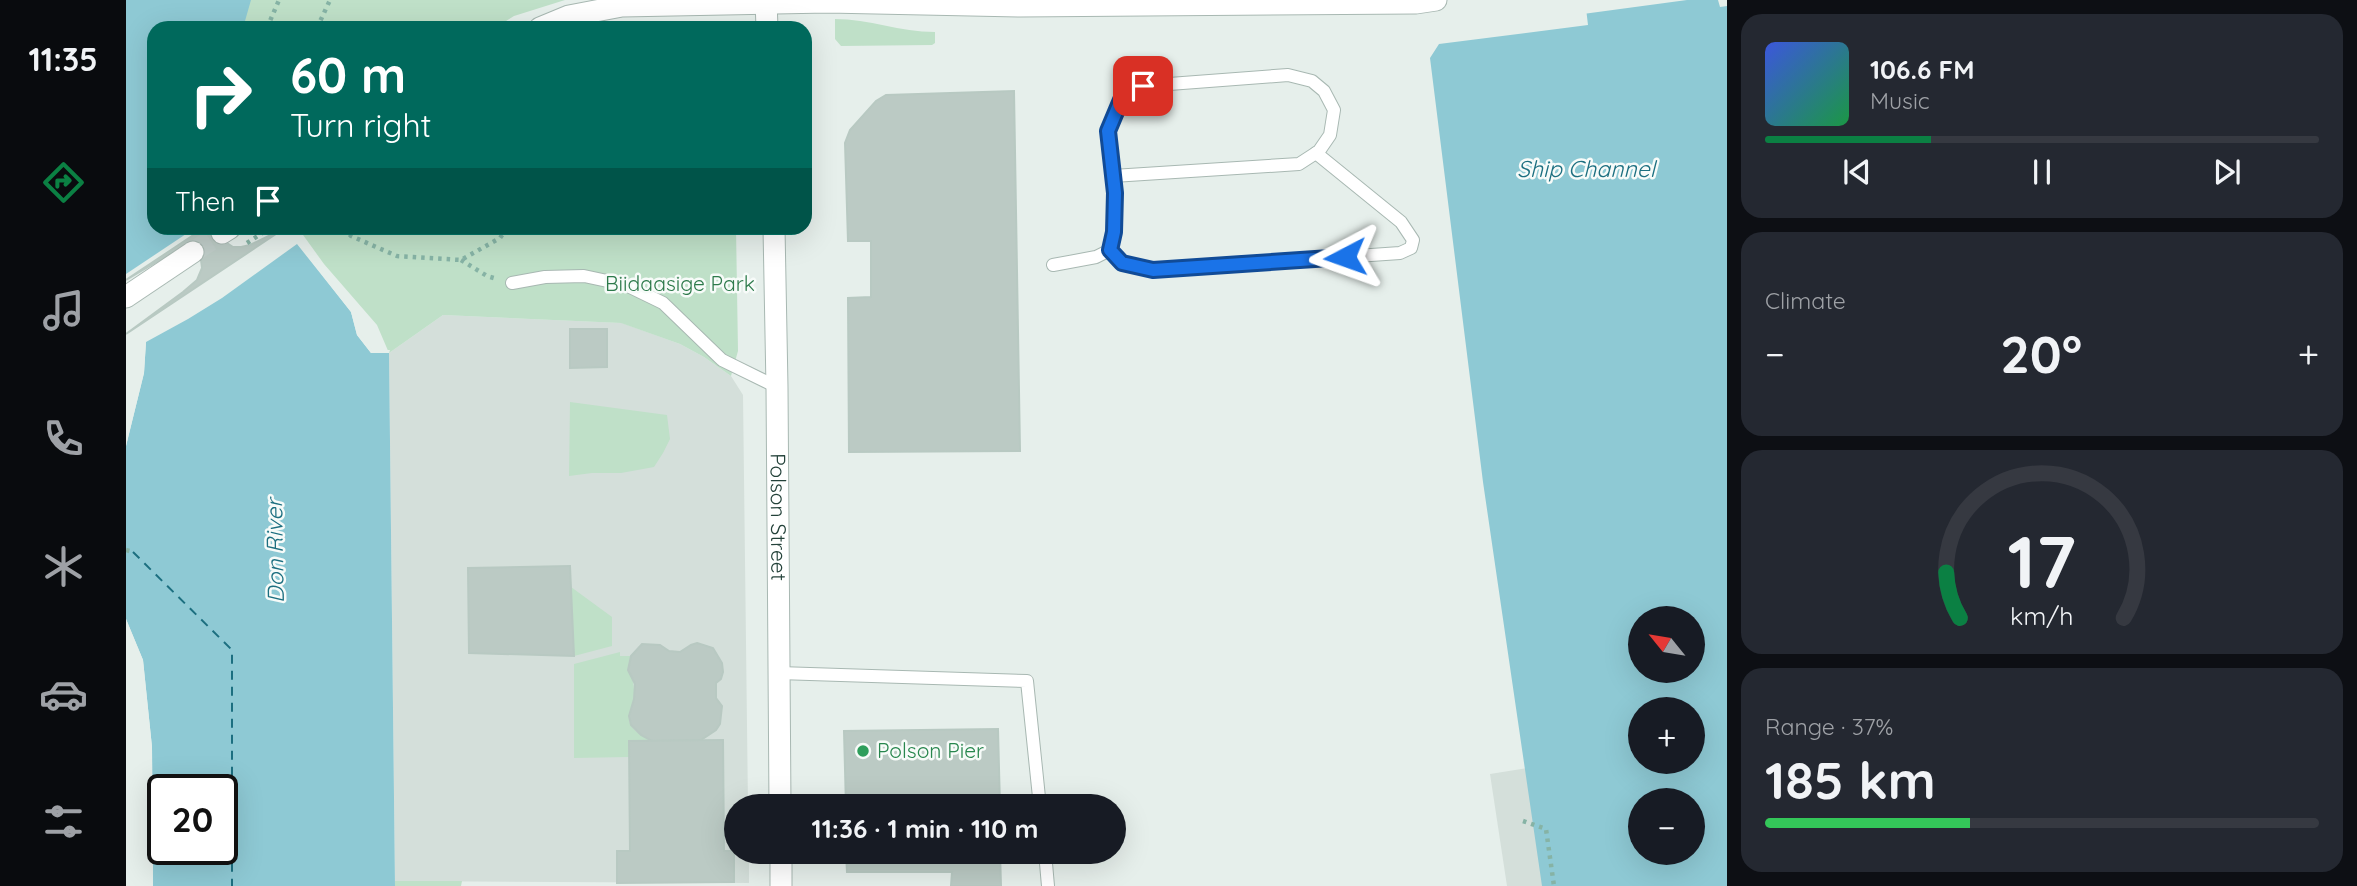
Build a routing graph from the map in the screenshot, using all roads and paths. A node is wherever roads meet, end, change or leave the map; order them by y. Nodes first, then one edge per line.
1 (279, 0) edge
2 (330, 0) edge
3 (766, 1) edge
4 (1287, 2) edge
5 (1426, 2) edge
6 (270, 21) edge
7 (320, 21) edge
8 (557, 21) edge
9 (766, 21) edge
10 (1316, 153) junction
11 (1113, 176) junction
12 (259, 235) edge
13 (350, 235) edge
14 (502, 235) edge
15 (774, 235) edge
16 (241, 247) dead end
17 (1110, 250) junction
18 (193, 252) tunnel mouth
19 (461, 260) junction
20 (1053, 265) dead end
21 (512, 283) joint
22 (126, 297) edge
23 (777, 387) junction
24 (126, 550) edge
25 (133, 552) dead end
26 (779, 673) junction
27 (780, 794) edge
28 (1039, 794) edge
29 (1523, 821) dead end
30 (780, 864) edge
31 (1046, 864) edge
32 (781, 886) edge
33 (1048, 886) edge
34 (1554, 886) edge

1 - 6 path
2 - 7 path
3 - 4 street
3 - 8 street
3 - 9 street
4 - 5 street
10 - 11 lane
10 - 11 lane
10 - 17 lane
11 - 17 lane
12 - 16 path
13 - 19 path
14 - 19 path
15 - 23 street, Polson Street
17 - 20 lane
18 - 22 street
19 - 21 path
21 - 23 lane
23 - 26 street, Polson Street
24 - 25 path
26 - 27 street, Polson Street
26 - 28 lane
29 - 34 path
30 - 32 street
31 - 33 lane

